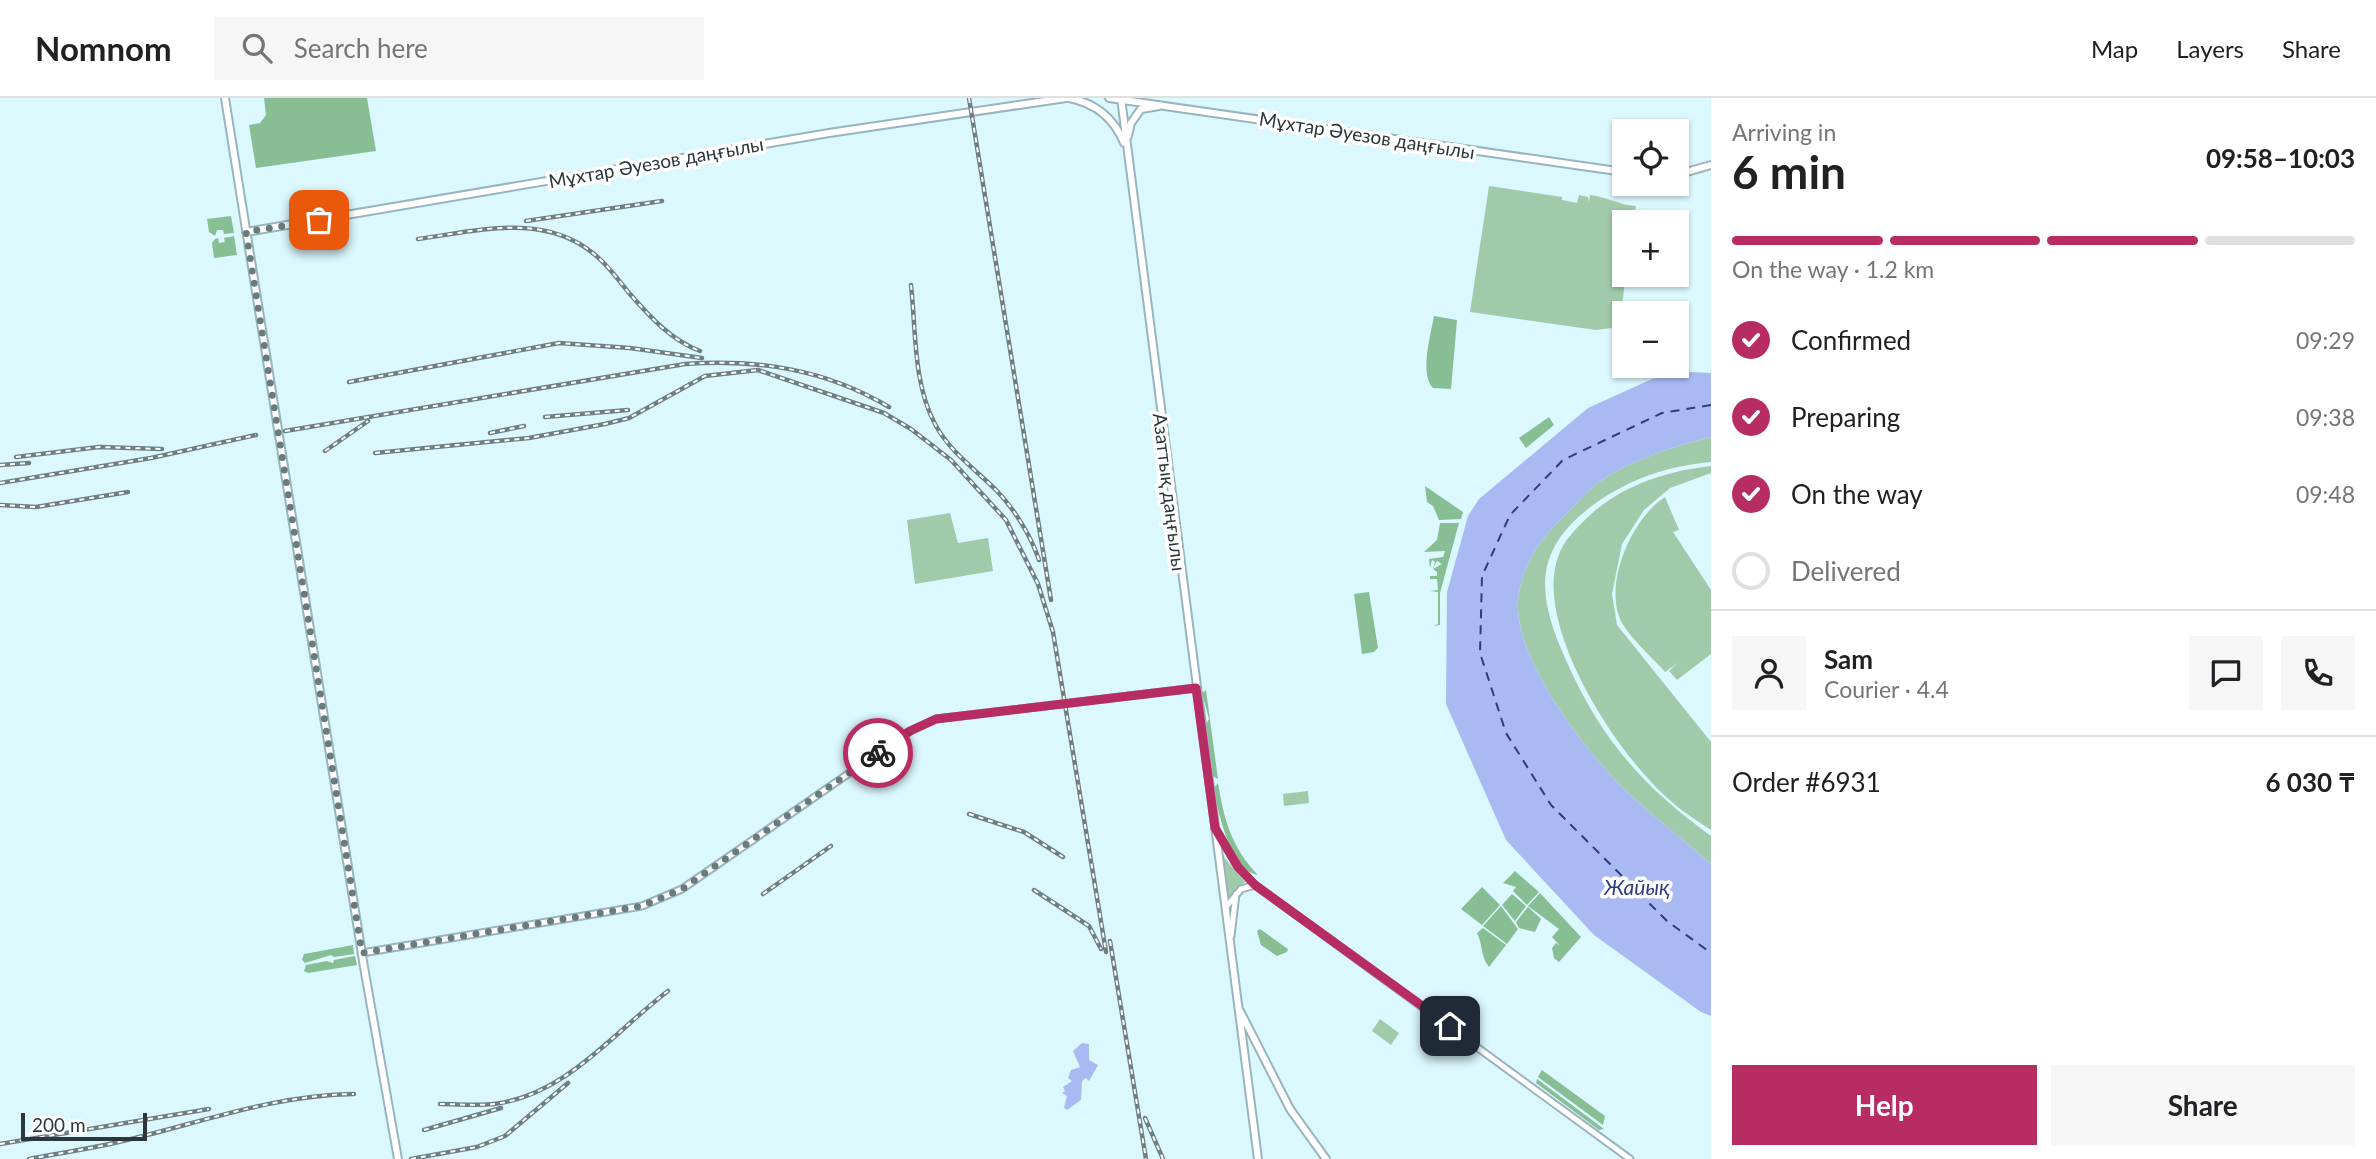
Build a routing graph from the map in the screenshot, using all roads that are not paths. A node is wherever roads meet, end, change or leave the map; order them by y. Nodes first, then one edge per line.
1 (225, 98) edge
2 (1067, 98) edge
3 (1109, 98) edge
4 (1121, 98) edge
5 (1158, 98) edge
6 (1175, 105) junction
7 (1127, 154) junction
8 (1711, 165) edge
9 (1612, 170) edge
10 (1689, 171) edge
11 (246, 232) junction
12 (1196, 688) junction
13 (1215, 828) junction
14 (1255, 885) junction
15 (1236, 894) junction
16 (1224, 910) junction
17 (1230, 950) junction
18 (362, 953) junction
19 (1238, 1006) junction
20 (398, 1159) edge
21 (1258, 1159) edge
22 (1326, 1159) edge
23 (1630, 1159) edge

1 - 11 main road
2 - 7 main road
2 - 11 main road, Мұхтар Әуезов даңғылы
3 - 4 main road, Мұхтар Әуезов даңғылы
4 - 6 main road, Мұхтар Әуезов даңғылы
4 - 7 main road, Азаттық даңғылы
5 - 6 main road
6 - 7 main road
6 - 9 main road, Мұхтар Әуезов даңғылы
7 - 12 main road, Азаттық даңғылы
8 - 10 main road
11 - 18 main road
12 - 13 main road, Азаттық даңғылы
12 - 18 street
13 - 14 street
13 - 16 main road, Азаттық даңғылы
14 - 15 street
14 - 23 street
15 - 16 street
15 - 17 street
16 - 17 main road, Азаттық даңғылы
17 - 19 main road, Азаттық даңғылы
18 - 20 main road
19 - 21 main road, Азаттық даңғылы
19 - 22 main road

